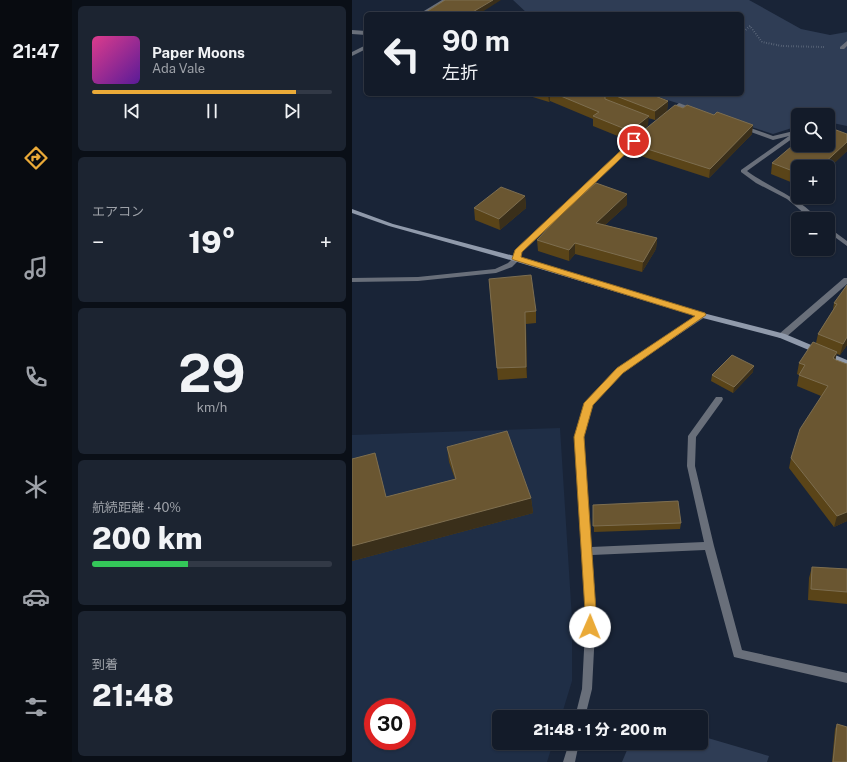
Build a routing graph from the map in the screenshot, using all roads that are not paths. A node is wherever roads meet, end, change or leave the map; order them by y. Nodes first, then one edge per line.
1 (446, 0) edge
2 (425, 12) edge
3 (352, 32) edge
4 (364, 33) edge
5 (847, 44) edge
6 (364, 48) edge
7 (842, 48) road end
8 (352, 54) edge
9 (701, 113) edge
10 (663, 118) edge
11 (737, 126) edge
12 (650, 128) edge
13 (791, 134) edge
14 (791, 137) edge
15 (352, 211) edge
16 (806, 212) edge
17 (835, 235) edge
18 (847, 244) edge
19 (516, 259) junction
20 (352, 280) edge
21 (847, 280) edge
22 (702, 315) junction
23 (782, 336) junction
24 (847, 363) edge
25 (719, 399) dead end
26 (709, 546) junction
27 (586, 551) junction
28 (847, 678) edge
29 (582, 710) edge
30 (572, 750) edge
31 (569, 762) edge

1 - 2 street
3 - 4 street
5 - 7 street
6 - 8 street
9 - 10 street
11 - 13 street
12 - 19 street
14 - 16 street
15 - 19 street
17 - 18 street
19 - 20 street
19 - 22 street
21 - 23 street
22 - 23 street
22 - 27 street
23 - 24 street
25 - 26 street
26 - 27 street
26 - 28 street
27 - 29 street
30 - 31 street

